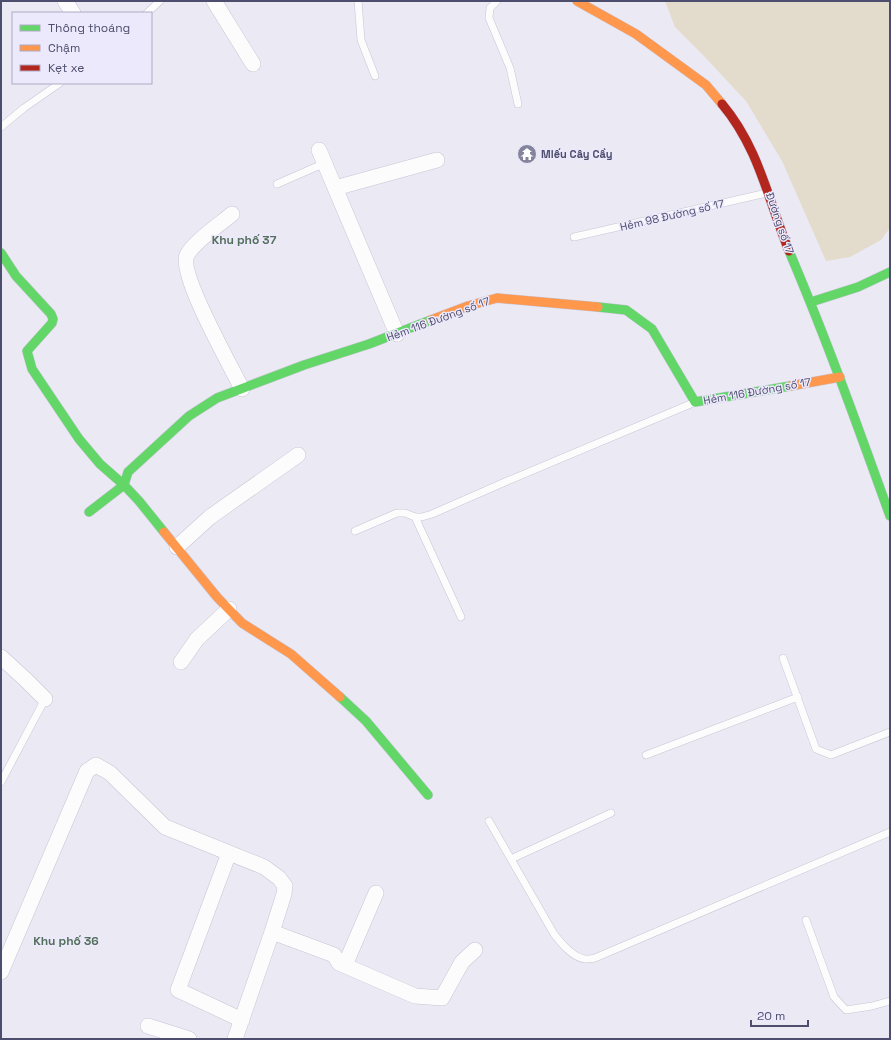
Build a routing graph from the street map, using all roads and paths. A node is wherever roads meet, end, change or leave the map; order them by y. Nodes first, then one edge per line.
1 (65, 1) edge
2 (160, 1) edge
3 (214, 1) edge
4 (358, 1) edge
5 (497, 1) edge
6 (577, 1) edge
7 (72, 12) edge
8 (148, 12) edge
9 (253, 64) dead end
10 (375, 76) dead end
11 (59, 84) edge
12 (518, 104) dead end
13 (1, 127) edge
14 (322, 156) joint
15 (437, 160) dead end
16 (277, 184) dead end
17 (335, 188) junction
18 (769, 193) junction
19 (232, 214) dead end
20 (574, 237) dead end
21 (1, 253) edge
22 (890, 272) edge
23 (811, 302) junction
24 (396, 334) junction
25 (840, 377) junction
26 (242, 389) junction
27 (695, 402) junction
28 (298, 455) dead end
29 (124, 485) junction
30 (89, 512) dead end
31 (890, 516) edge
32 (415, 517) junction
33 (355, 531) dead end
34 (176, 547) junction
35 (228, 609) junction
36 (461, 617) dead end
37 (1, 657) edge
38 (783, 658) dead end
39 (181, 662) dead end
40 (798, 697) junction
41 (45, 699) joint
42 (890, 732) edge
43 (646, 755) dead end
44 (1, 782) edge
45 (428, 795) dead end
46 (611, 813) dead end
47 (489, 821) dead end
48 (890, 832) edge
49 (229, 853) junction
50 (511, 860) junction
51 (376, 893) dead end
52 (806, 920) dead end
53 (272, 932) junction
54 (475, 950) dead end
55 (345, 965) junction
56 (1, 972) edge
57 (890, 1001) edge
58 (242, 1020) junction
59 (148, 1026) dead end
60 (189, 1039) edge
61 (235, 1039) edge

1 - 7 street
2 - 8 lane
3 - 9 street
4 - 10 lane
5 - 12 lane
6 - 18 street, Đường số 17
11 - 13 lane
14 - 16 lane
14 - 17 street
15 - 17 street
17 - 24 street
18 - 20 lane, Hẻm 98 Đường số 17
18 - 23 street, Đường số 17
19 - 26 street
21 - 29 street
22 - 23 street
23 - 25 street, Đường số 17
24 - 26 street, Hẻm 116 Đường số 17
24 - 27 street, Hẻm 116 Đường số 17
25 - 27 street, Hẻm 116 Đường số 17
25 - 31 street, Đường số 17
26 - 29 street, Hẻm 116 Đường số 17
27 - 32 lane
28 - 34 street
29 - 30 street, Hẻm 116 Đường số 17
29 - 34 street
32 - 33 lane
32 - 36 lane
34 - 35 street
35 - 39 street
35 - 45 street
37 - 41 street
38 - 40 lane
40 - 42 lane
40 - 43 lane
41 - 44 lane
46 - 50 lane
47 - 50 lane
48 - 50 lane
49 - 53 street
49 - 56 street
49 - 58 street
51 - 55 street
52 - 57 lane
53 - 55 street
53 - 58 street
54 - 55 street
58 - 61 street
59 - 60 street

